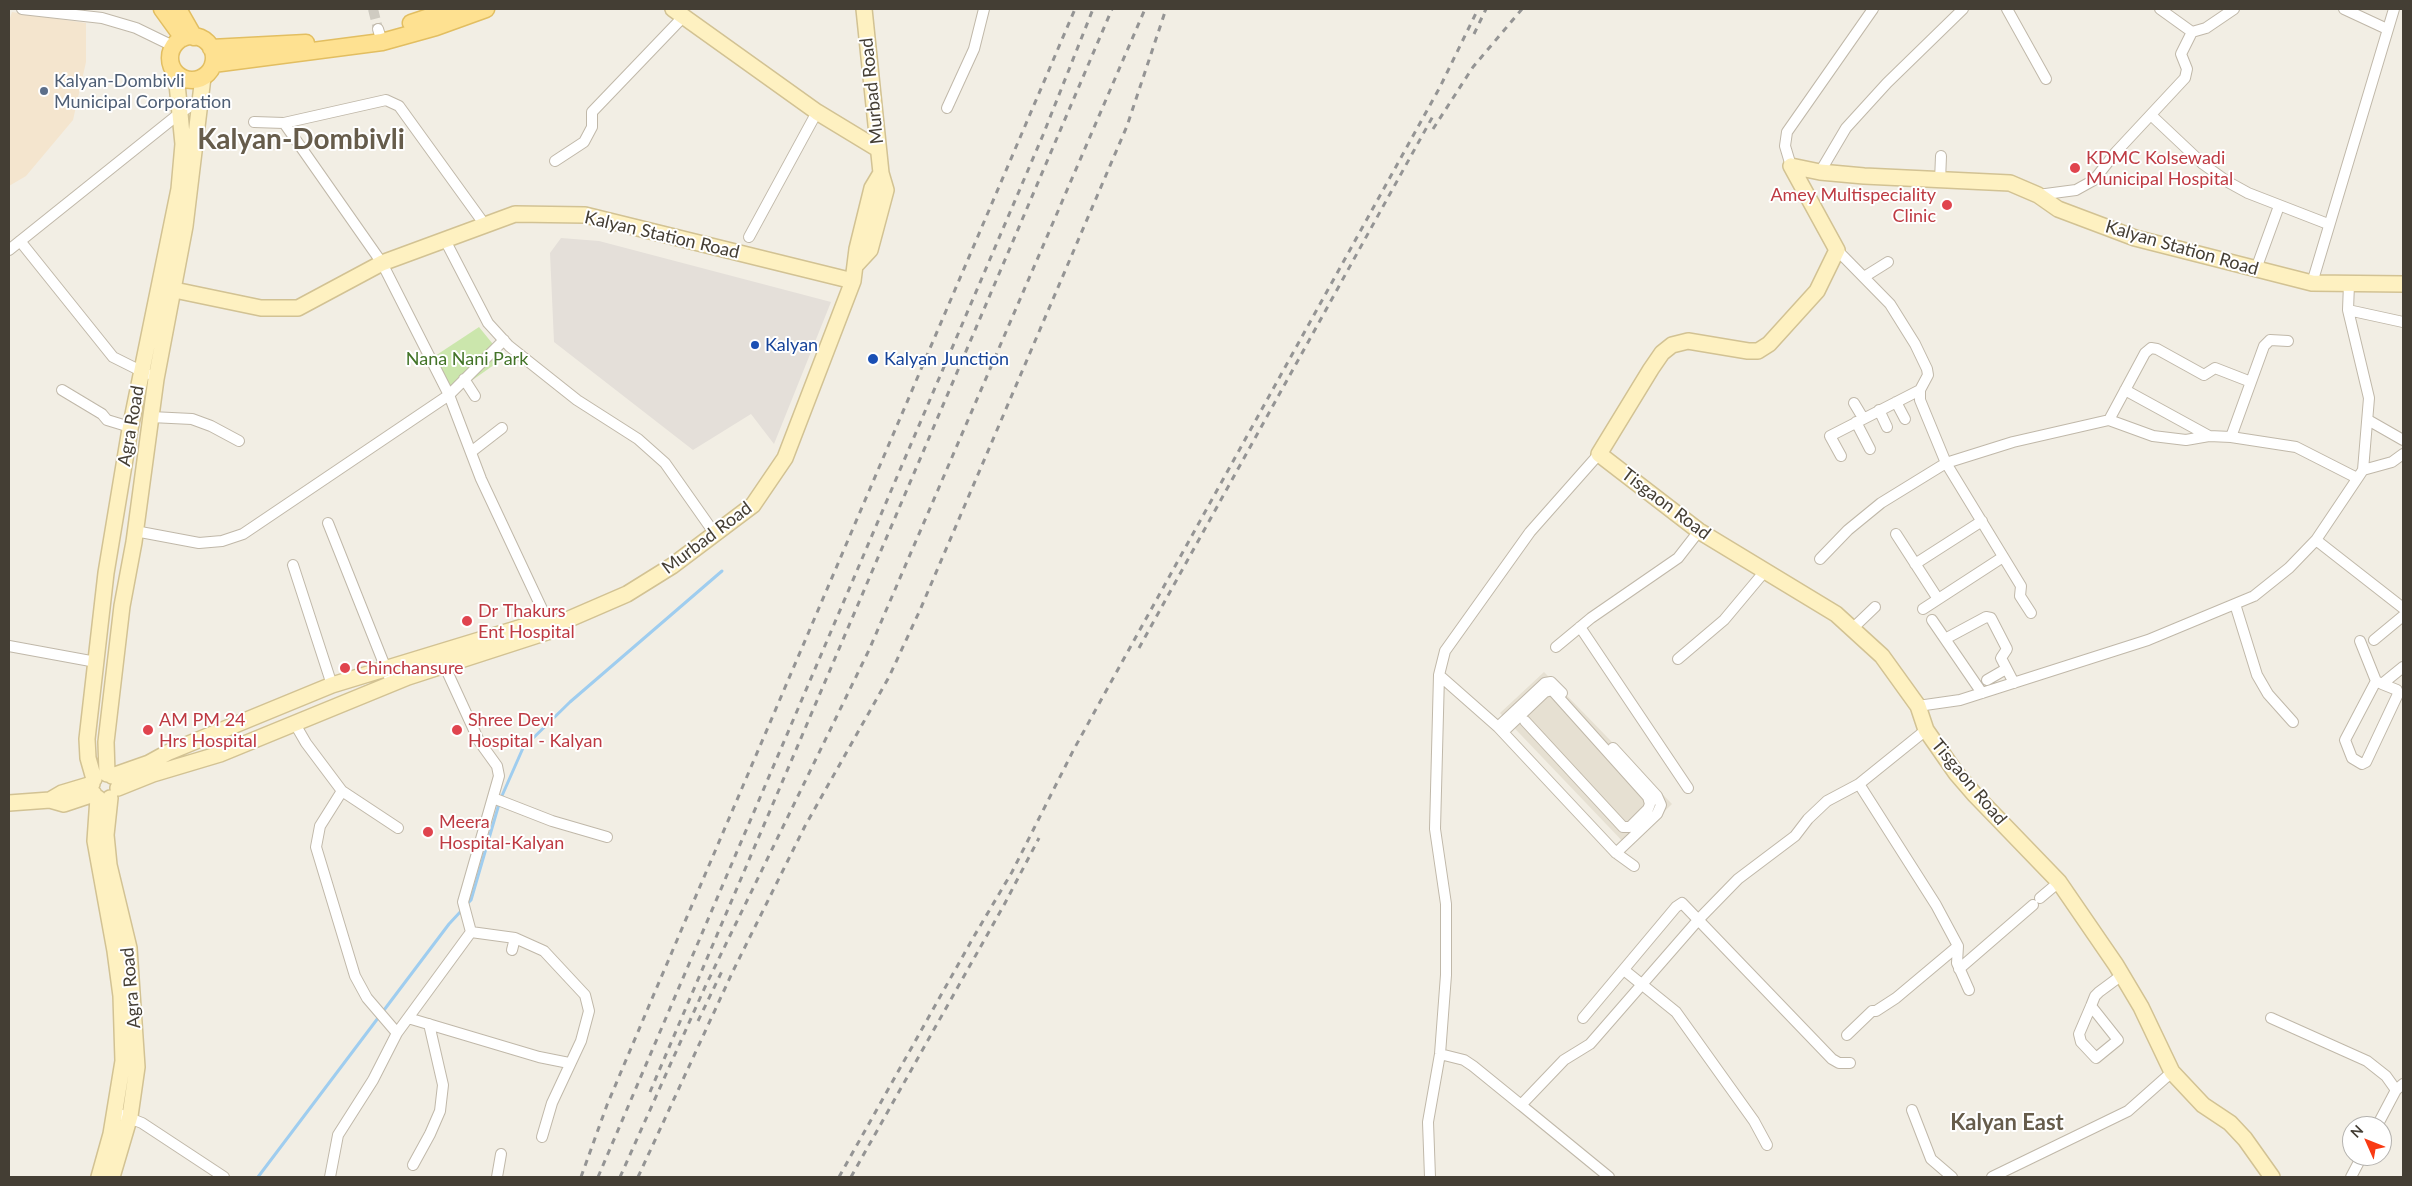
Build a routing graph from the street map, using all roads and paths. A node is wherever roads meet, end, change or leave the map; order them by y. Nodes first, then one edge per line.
1 (22, 9) edge
2 (162, 9) edge
3 (178, 9) edge
4 (486, 9) edge
5 (864, 9) edge
6 (984, 9) edge
7 (1873, 9) edge
8 (1963, 9) edge
9 (2007, 9) edge
10 (2160, 9) edge
11 (2234, 9) edge
12 (2344, 9) edge
13 (2394, 9) edge
14 (460, 12) edge
15 (678, 13) edge
16 (2388, 29) junction
17 (2192, 32) junction
18 (183, 40) junction
19 (209, 63) junction
20 (176, 74) junction
21 (2046, 79) dead end
22 (202, 98) junction
23 (947, 108) dead end
24 (817, 112) junction
25 (180, 113) junction
26 (2151, 115) junction
27 (254, 122) dead end
28 (284, 123) junction
29 (189, 144) junction
30 (878, 149) junction
31 (1941, 156) dead end
32 (555, 161) dead end
33 (1791, 166) junction
34 (1820, 172) junction
35 (1940, 181) junction
36 (2038, 195) junction
37 (2279, 206) junction
38 (2328, 224) junction
39 (485, 225) junction
40 (749, 237) dead end
41 (445, 240) junction
42 (20, 241) junction
43 (9, 250) edge
44 (1837, 250) junction
45 (1888, 262) dead end
46 (382, 263) junction
47 (2256, 269) junction
48 (1864, 277) junction
49 (853, 281) junction
50 (2312, 284) junction
51 (2349, 284) junction
52 (2403, 284) edge
53 (166, 289) junction
54 (2348, 310) junction
55 (2403, 322) edge
56 (504, 340) junction
57 (2288, 342) dead end
58 (141, 371) junction
59 (156, 379) junction
60 (464, 379) junction
61 (2251, 382) junction
62 (62, 390) dead end
63 (1920, 390) junction
64 (2125, 390) junction
65 (448, 395) junction
66 (475, 396) dead end
67 (1896, 402) junction
68 (1854, 403) dead end
69 (1878, 410) junction
70 (151, 417) junction
71 (1859, 420) junction
72 (1905, 420) dead end
73 (2109, 420) junction
74 (2368, 420) junction
75 (130, 427) junction
76 (1887, 427) dead end
77 (502, 428) dead end
78 (2209, 436) junction
79 (2230, 437) junction
80 (2403, 440) edge
81 (239, 442) dead end
82 (1870, 450) dead end
83 (471, 452) junction
84 (1599, 454) junction
85 (2403, 454) edge
86 (1841, 456) dead end
87 (1946, 463) junction
88 (2360, 474) junction
89 (1982, 521) junction
90 (328, 523) dead end
91 (135, 531) junction
92 (1699, 531) junction
93 (715, 534) junction
94 (1896, 534) dead end
95 (2316, 540) junction
96 (2003, 557) junction
97 (1820, 559) dead end
98 (1915, 564) junction
99 (293, 565) dead end
100 (1765, 571) junction
101 (1938, 599) junction
102 (2235, 604) junction
103 (1875, 607) dead end
104 (2403, 608) edge
105 (1923, 609) dead end
106 (2031, 613) dead end
107 (2403, 616) edge
108 (1932, 620) dead end
109 (553, 624) junction
110 (1580, 627) junction
111 (1852, 629) junction
112 (1945, 639) junction
113 (2374, 640) dead end
114 (2360, 641) dead end
115 (9, 646) edge
116 (1556, 647) dead end
117 (1678, 659) dead end
118 (96, 662) junction
119 (386, 667) junction
120 (445, 667) junction
121 (2403, 667) edge
122 (2006, 669) junction
123 (1439, 675) junction
124 (1987, 680) dead end
125 (2379, 682) junction
126 (2014, 683) junction
127 (392, 684) junction
128 (332, 685) junction
129 (1982, 693) junction
130 (1918, 706) junction
131 (1525, 721) dead end
132 (2293, 722) dead end
133 (295, 724) junction
134 (1500, 729) junction
135 (1926, 730) junction
136 (1859, 784) junction
137 (103, 786) junction
138 (1688, 788) dead end
139 (342, 790) junction
140 (493, 798) junction
141 (9, 803) edge
142 (398, 828) dead end
143 (607, 837) dead end
144 (1616, 854) junction
145 (1634, 866) dead end
146 (2059, 882) junction
147 (1699, 919) junction
148 (470, 927) junction
149 (515, 938) junction
150 (1958, 946) junction
151 (512, 950) dead end
152 (1958, 969) junction
153 (1624, 970) junction
154 (2122, 975) junction
155 (1642, 985) junction
156 (1969, 990) dead end
157 (2091, 1006) junction
158 (408, 1018) junction
159 (1583, 1018) dead end
160 (2271, 1018) dead end
161 (429, 1024) junction
162 (396, 1033) junction
163 (1847, 1034) dead end
164 (1440, 1054) junction
165 (569, 1063) junction
166 (1850, 1063) dead end
167 (2172, 1072) junction
168 (2400, 1087) edge
169 (1521, 1105) junction
170 (1912, 1110) dead end
171 (114, 1112) junction
172 (130, 1116) junction
173 (2383, 1116) edge
174 (542, 1138) dead end
175 (1767, 1145) dead end
176 (501, 1154) dead end
177 (413, 1165) dead end
178 (99, 1177) edge
179 (112, 1177) edge
180 (224, 1177) edge
181 (330, 1177) edge
182 (498, 1177) edge
183 (1430, 1177) edge
184 (1609, 1177) edge
185 (1952, 1177) edge
186 (1992, 1177) edge
187 (2272, 1177) edge

1 - 18 street
2 - 18 main road
3 - 18 main road
4 - 14 main road
5 - 30 street, Murbad Road
6 - 23 street
7 - 33 street
8 - 34 street
9 - 21 street
10 - 17 street
11 - 17 street
12 - 16 street
13 - 16 street
14 - 19 main road
15 - 24 street
15 - 32 street
16 - 38 street
17 - 26 street
18 - 19 main road
18 - 20 main road
19 - 20 main road
19 - 22 street, Agra Road
20 - 25 street, Agra Road
22 - 25 street
22 - 29 street, Agra Road
24 - 30 street
24 - 40 street
25 - 29 street, Agra Road
25 - 42 street
26 - 36 street
26 - 37 street
27 - 28 street
28 - 39 street
28 - 46 street
29 - 53 street, Agra Road
30 - 49 street, Murbad Road
31 - 35 street
33 - 34 street, Kalyan Station Road
33 - 44 street
34 - 35 street, Kalyan Station Road
35 - 36 street, Kalyan Station Road
36 - 47 street, Kalyan Station Road
37 - 38 street
37 - 47 street
38 - 50 street
39 - 41 street, Kalyan Station Road
39 - 49 street, Kalyan Station Road
41 - 46 street, Kalyan Station Road
41 - 56 street
42 - 43 street
42 - 58 street
44 - 48 street
44 - 84 street
45 - 48 street
46 - 53 street, Kalyan Station Road
46 - 65 street
47 - 50 street, Kalyan Station Road
48 - 63 street
49 - 93 street, Murbad Road
50 - 51 street, Kalyan Station Road
51 - 52 street, Kalyan Station Road
51 - 54 street
53 - 58 street, Agra Road
53 - 59 street, Agra Road
54 - 55 street
54 - 74 street
56 - 60 street
56 - 93 street
57 - 61 street
58 - 59 street
58 - 75 street, Agra Road
59 - 70 street, Agra Road
60 - 65 street
60 - 66 street
61 - 64 street
61 - 79 street
62 - 75 street
63 - 67 street
63 - 87 street
64 - 73 street
64 - 78 street
65 - 83 street
65 - 91 street
67 - 69 street
67 - 72 street
68 - 71 street
69 - 71 street
69 - 76 street
70 - 81 street
70 - 91 street, Agra Road
71 - 82 street
71 - 86 street
73 - 78 street
73 - 87 street
74 - 80 street
74 - 88 street
75 - 118 street, Agra Road
77 - 83 street
78 - 79 street
79 - 88 street
83 - 109 street
84 - 92 street, Tisgaon Road
84 - 123 street
85 - 88 street
87 - 89 street
87 - 97 street
88 - 95 street
89 - 96 street
89 - 98 street
90 - 119 street
91 - 137 street, Agra Road
92 - 100 street, Tisgaon Road
92 - 110 street
93 - 109 street, Murbad Road
94 - 98 street
95 - 102 street
95 - 104 street
96 - 101 street
96 - 106 street
98 - 101 street
99 - 128 street
100 - 111 street, Tisgaon Road
100 - 117 street
101 - 105 street
102 - 126 street
102 - 132 street
103 - 111 street
107 - 113 street
108 - 112 street
109 - 119 street, Murbad Road
109 - 120 street, Murbad Road
110 - 116 street
110 - 138 street
111 - 130 street, Tisgaon Road
112 - 122 street
112 - 129 street
114 - 125 street
115 - 118 street
118 - 137 street, Agra Road
119 - 127 street
119 - 128 street, Murbad Road
120 - 127 street, Murbad Road
120 - 140 street
121 - 125 street
122 - 124 street
122 - 126 street
123 - 134 street
123 - 164 street
125 - 125 street
126 - 129 street
127 - 133 street, Murbad Road
128 - 137 street, Murbad Road
129 - 130 street
130 - 135 street, Tisgaon Road
131 - 134 street
133 - 137 street, Murbad Road
133 - 139 street
134 - 144 street
134 - 144 street
135 - 136 street
135 - 146 street, Tisgaon Road
136 - 147 street
136 - 150 street
137 - 141 street
137 - 171 street, Agra Road
137 - 172 street, Agra Road
139 - 142 street
139 - 162 street
140 - 143 street
140 - 148 street
144 - 145 street
146 - 152 street
146 - 154 street, Tisgaon Road
147 - 153 street
147 - 155 street
147 - 166 street
148 - 149 street
148 - 158 street
149 - 151 street
149 - 165 street
150 - 152 street
150 - 163 street
152 - 156 street
153 - 155 street
153 - 159 street
154 - 157 street
154 - 167 street, Tisgaon Road
155 - 169 street
155 - 175 street
157 - 157 street
158 - 161 street
158 - 162 street
160 - 168 street
161 - 165 street
161 - 177 street
162 - 181 street
164 - 169 street
164 - 183 street
165 - 174 street
167 - 186 street
167 - 187 street, Tisgaon Road
168 - 173 street
169 - 184 street
170 - 185 street
171 - 172 street
171 - 178 street, Agra Road
172 - 179 street, Agra Road
172 - 180 street
176 - 182 street

